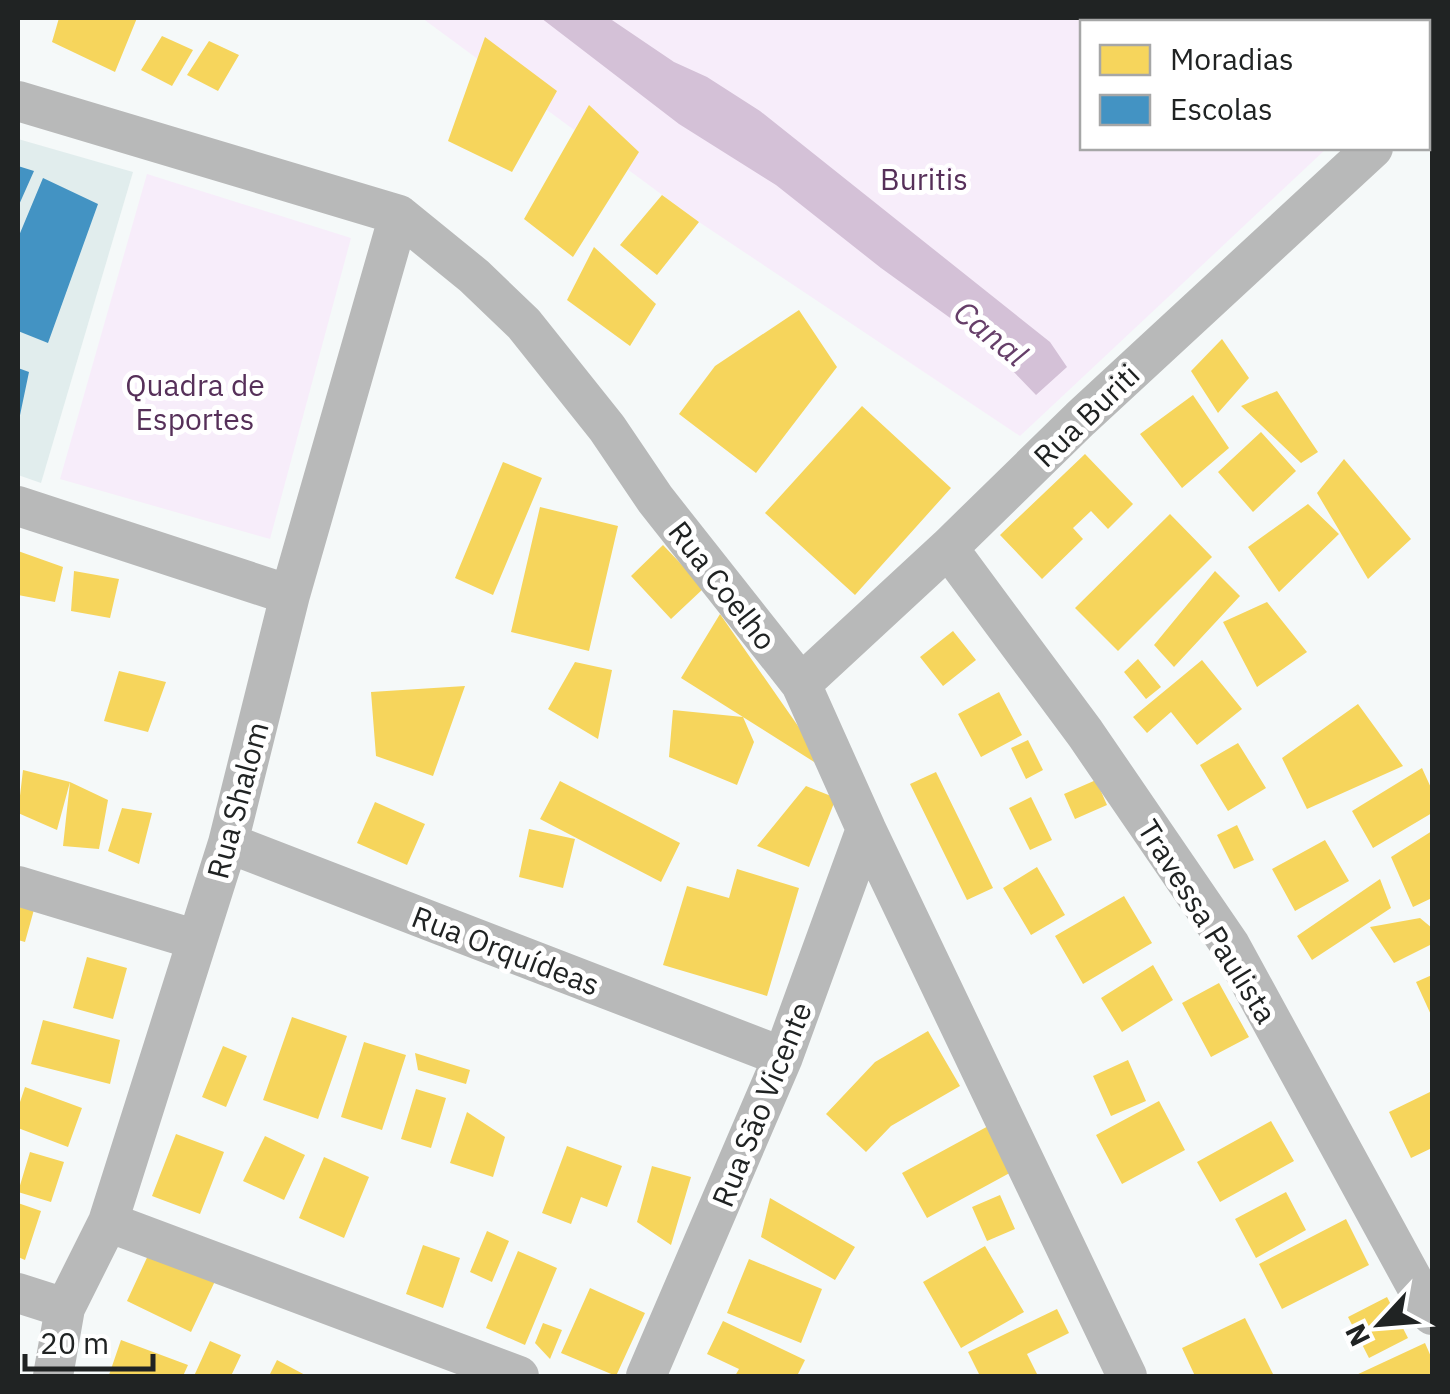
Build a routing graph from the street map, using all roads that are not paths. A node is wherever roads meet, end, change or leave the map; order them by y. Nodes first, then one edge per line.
1 (18, 101) edge
2 (1371, 150) edge
3 (399, 215) junction
4 (18, 506) edge
5 (948, 548) junction
6 (290, 594) junction
7 (801, 684) junction
8 (866, 828) junction
9 (228, 844) junction
10 (18, 886) edge
11 (197, 940) junction
12 (783, 1057) junction
13 (108, 1222) junction
14 (18, 1293) edge
15 (65, 1308) junction
16 (1432, 1315) edge
17 (53, 1376) edge
18 (519, 1376) edge
19 (646, 1376) edge
20 (1127, 1376) edge

1 - 3 street, Rua Coelho
2 - 5 street, Rua Buriti
3 - 6 street, Rua Shalom
3 - 7 street, Rua Coelho
4 - 6 street
5 - 7 street, Rua Buriti
5 - 16 street, Travessa Paulista
6 - 9 street, Rua Shalom
7 - 8 street, Rua Coelho
8 - 12 street, Rua São Vicente
8 - 20 street, Rua Coelho
9 - 11 street, Rua Shalom
9 - 12 street, Rua Orquídeas
10 - 11 street
11 - 13 street, Rua Shalom
12 - 19 street, Rua São Vicente
13 - 15 street, Rua Shalom
13 - 18 street
14 - 15 street
15 - 17 street, Rua Shalom

